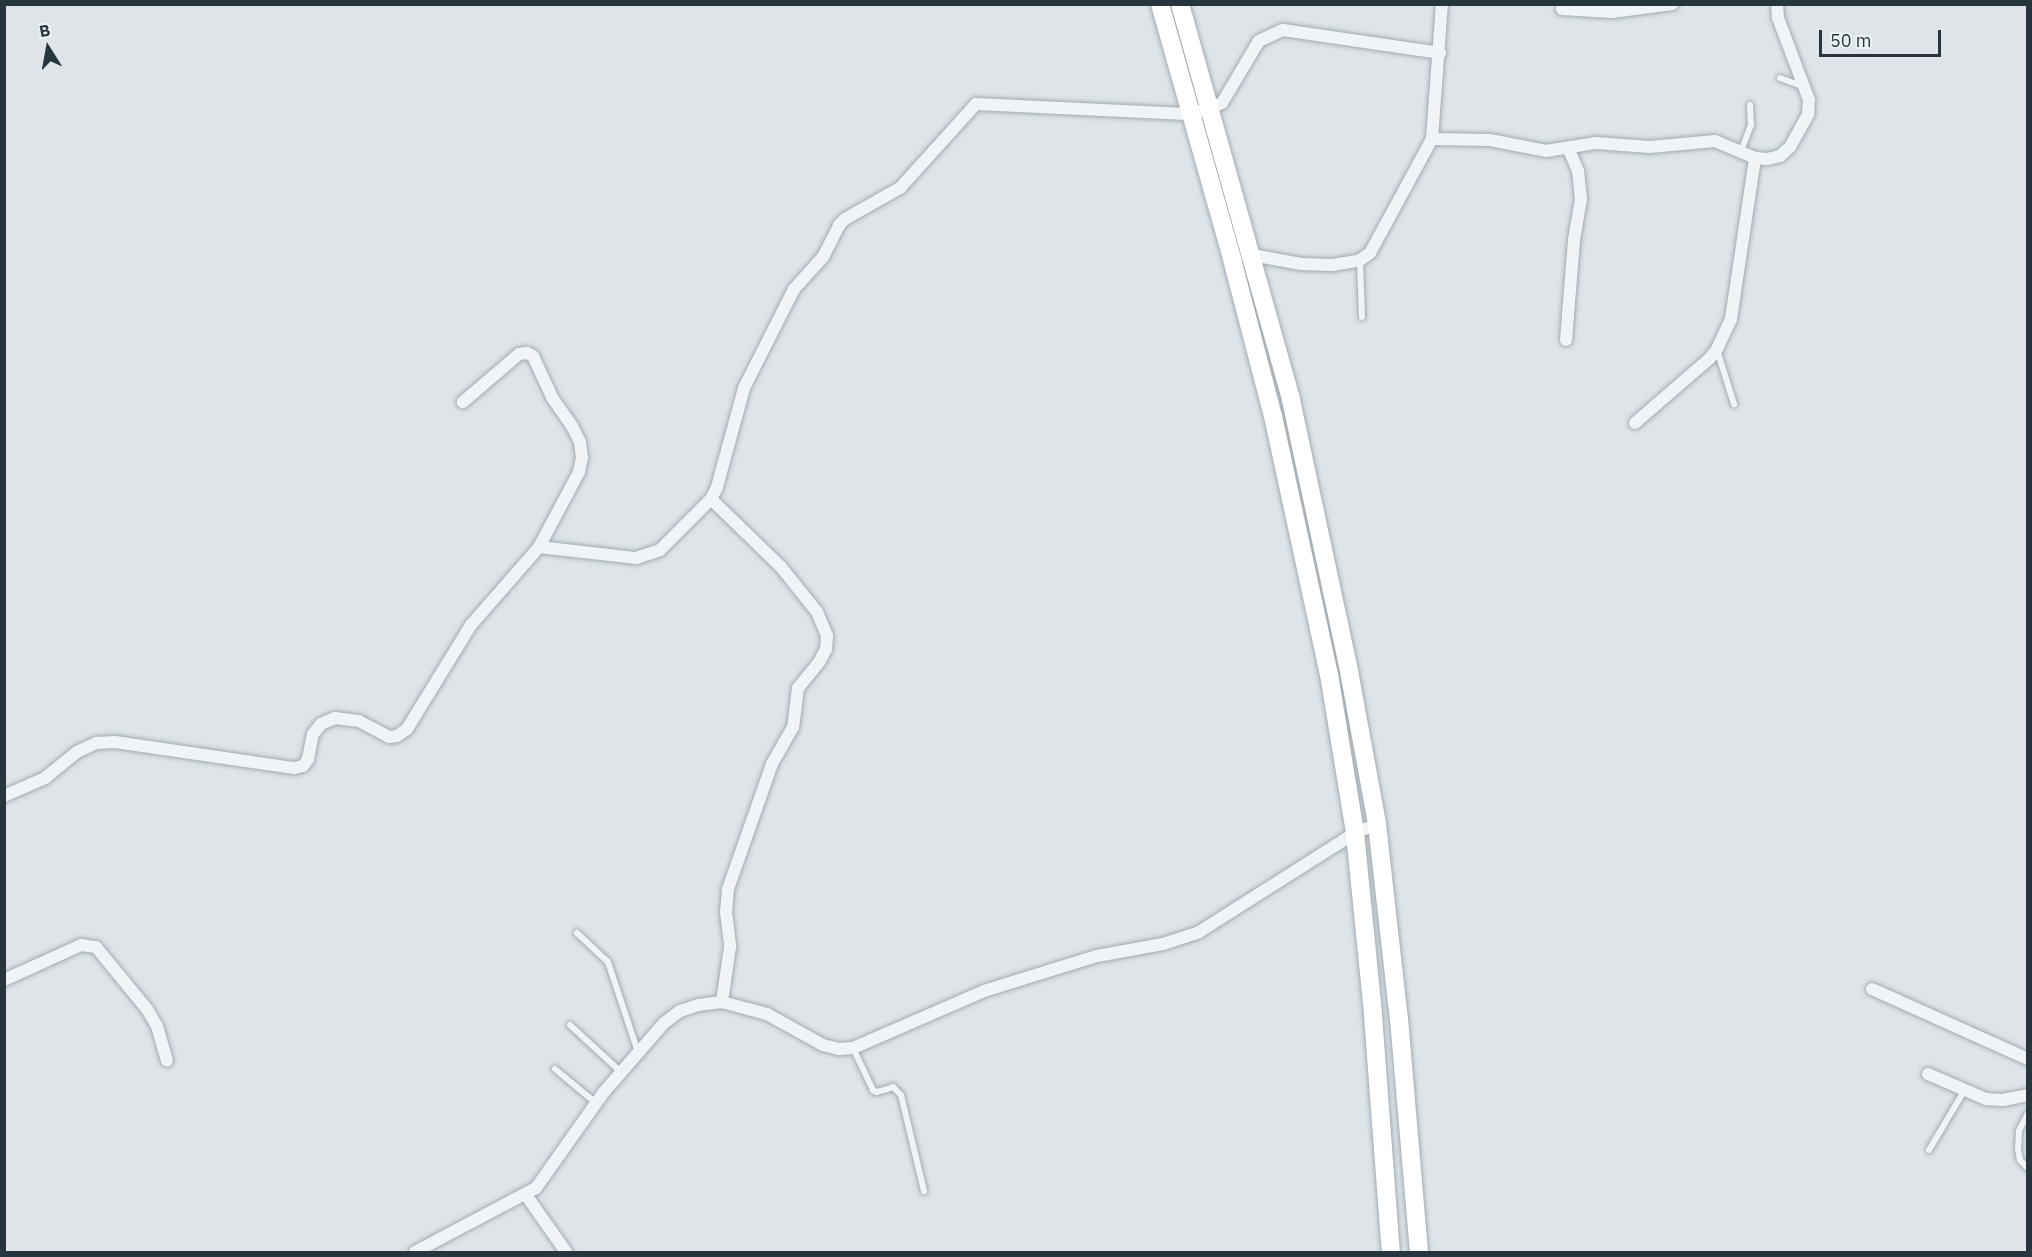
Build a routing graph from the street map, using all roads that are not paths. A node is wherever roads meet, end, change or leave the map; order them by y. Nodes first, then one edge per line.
1 (1160, 4) edge
2 (1180, 4) edge
3 (1442, 4) edge
4 (1672, 4) edge
5 (1777, 4) edge
6 (1562, 9) dead end
7 (1440, 52) junction
8 (1780, 78) dead end
9 (1806, 88) junction
10 (1750, 105) dead end
11 (1211, 108) junction
12 (1192, 114) junction
13 (1432, 139) junction
14 (1568, 148) junction
15 (1741, 151) junction
16 (1755, 158) junction
17 (1252, 255) junction
18 (1360, 260) junction
19 (1362, 317) dead end
20 (1566, 340) dead end
21 (1717, 349) junction
22 (463, 402) dead end
23 (1734, 404) dead end
24 (1635, 423) dead end
25 (711, 499) junction
26 (539, 547) junction
27 (4, 796) edge
28 (1377, 824) junction
29 (1354, 833) junction
30 (577, 933) dead end
31 (4, 980) edge
32 (1872, 989) dead end
33 (722, 1002) junction
34 (570, 1025) dead end
35 (853, 1047) junction
36 (638, 1053) junction
37 (2028, 1059) edge
38 (167, 1061) dead end
39 (555, 1069) dead end
40 (621, 1072) junction
41 (1928, 1074) dead end
42 (1964, 1091) junction
43 (2028, 1095) edge
44 (596, 1103) junction
45 (2028, 1113) edge
46 (1929, 1149) dead end
47 (2028, 1168) edge
48 (924, 1191) dead end
49 (526, 1195) junction
50 (415, 1252) edge
51 (566, 1252) edge
52 (1391, 1252) edge
53 (1419, 1252) edge

1 - 12 street
2 - 11 street
3 - 7 street
4 - 6 street
5 - 9 street
7 - 11 street
7 - 13 street
8 - 9 lane
9 - 16 street
10 - 15 lane
11 - 12 street
11 - 17 street
12 - 25 street
12 - 29 street
13 - 14 street
13 - 18 street
14 - 15 street
14 - 20 street
15 - 16 street
16 - 21 street
17 - 18 street
17 - 28 street
18 - 19 lane
21 - 23 lane
21 - 24 street
22 - 26 street
25 - 26 street
25 - 33 street
26 - 27 street
28 - 29 street
28 - 53 street
29 - 35 street
29 - 52 street
30 - 36 lane
31 - 38 street
32 - 37 street
33 - 35 street
33 - 36 street
34 - 40 lane
35 - 48 lane
36 - 40 street
39 - 44 lane
40 - 44 street
41 - 42 street
42 - 43 street
42 - 46 lane
44 - 49 street
45 - 47 lane
49 - 50 street
49 - 51 street

